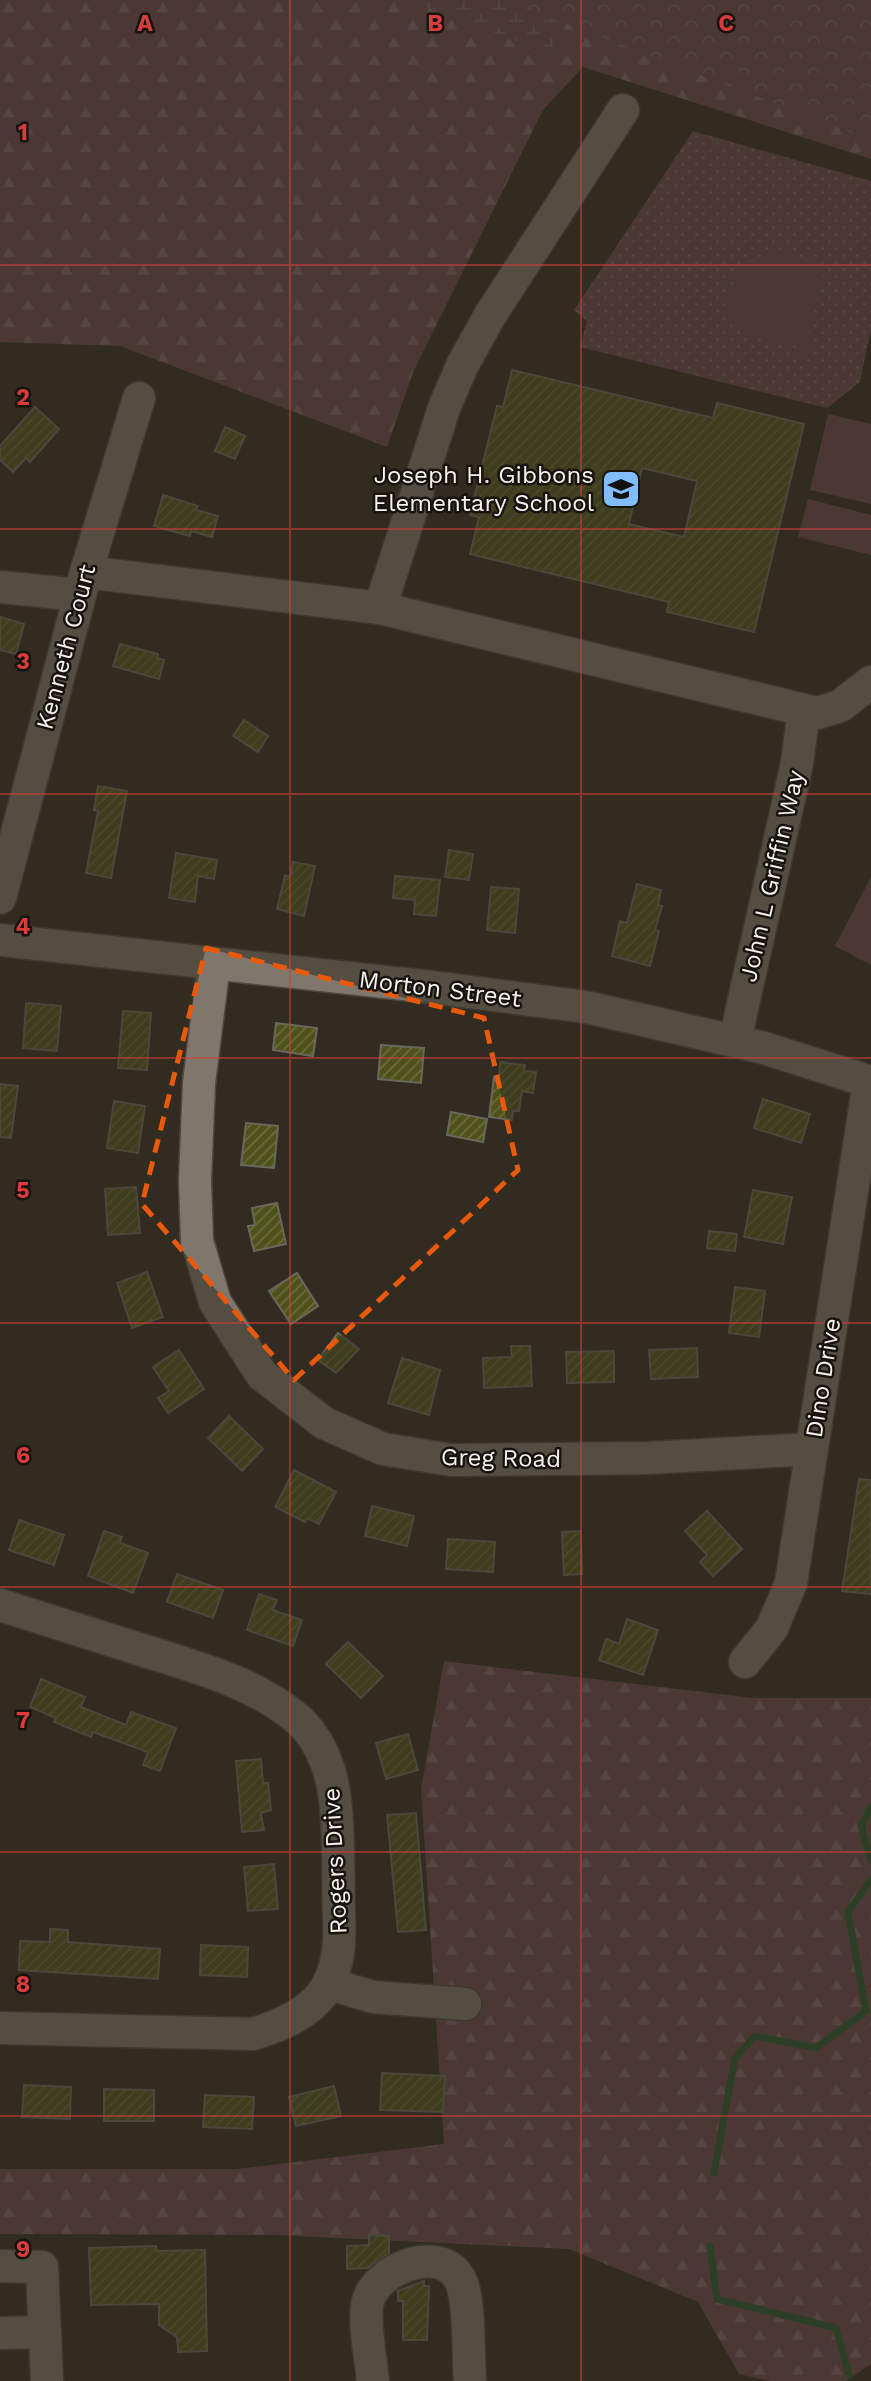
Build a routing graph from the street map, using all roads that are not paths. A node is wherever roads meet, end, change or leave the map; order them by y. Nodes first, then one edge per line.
1 (623, 110) dead end
2 (138, 398) dead end
3 (83, 583) junction
4 (0, 587) edge
5 (380, 607) junction
6 (871, 682) edge
7 (804, 710) junction
8 (0, 898) edge
9 (0, 940) edge
10 (214, 964) junction
11 (735, 1040) junction
12 (870, 1082) edge
13 (812, 1449) junction
14 (0, 1605) edge
15 (745, 1662) dead end
16 (330, 1984) junction
17 (465, 2004) dead end
18 (0, 2028) edge
19 (0, 2266) edge
20 (45, 2332) junction
21 (0, 2333) edge
22 (47, 2381) edge
23 (373, 2381) edge
24 (470, 2381) edge

1 - 5 street
2 - 3 street, Kenneth Court
3 - 4 street
3 - 5 street
3 - 8 street, Kenneth Court
5 - 7 street
6 - 7 street
7 - 11 street, John L Griffin Way
9 - 10 street, Morton Street
10 - 11 street, Morton Street
10 - 13 street, Greg Road
11 - 12 street, Morton Street
12 - 13 street, Dino Drive
13 - 15 street, Dino Drive
14 - 16 street, Rogers Drive
16 - 17 street
16 - 18 street, Rogers Drive
19 - 20 street
20 - 21 street
20 - 22 street
23 - 24 street

